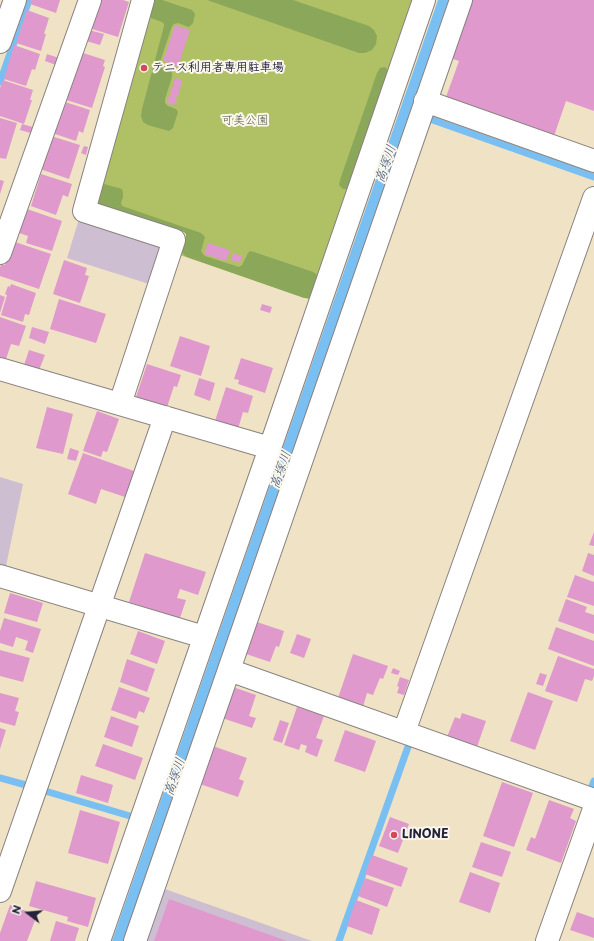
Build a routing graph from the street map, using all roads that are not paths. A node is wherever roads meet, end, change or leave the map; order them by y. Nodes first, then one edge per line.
1 (15, 0) edge
2 (90, 0) edge
3 (143, 0) edge
4 (424, 0) edge
5 (461, 0) edge
6 (0, 42) edge
7 (425, 101) junction
8 (594, 162) edge
9 (594, 198) edge
10 (0, 252) edge
11 (0, 369) edge
12 (120, 404) junction
13 (165, 418) junction
14 (270, 448) junction
15 (0, 576) edge
16 (100, 606) junction
17 (204, 637) junction
18 (230, 670) junction
19 (404, 732) junction
20 (594, 800) edge
21 (594, 809) edge
22 (0, 891) edge
23 (98, 941) edge
24 (135, 941) edge
25 (547, 941) edge

1 - 6 street
2 - 10 street
3 - 12 street
4 - 14 street
5 - 7 street
7 - 8 street
7 - 18 street
9 - 19 street
11 - 12 street
12 - 13 street
13 - 14 street
13 - 16 street
14 - 17 street
15 - 16 street
16 - 17 street
16 - 22 street
17 - 23 street
18 - 19 street
18 - 24 street
19 - 20 street
21 - 25 street

